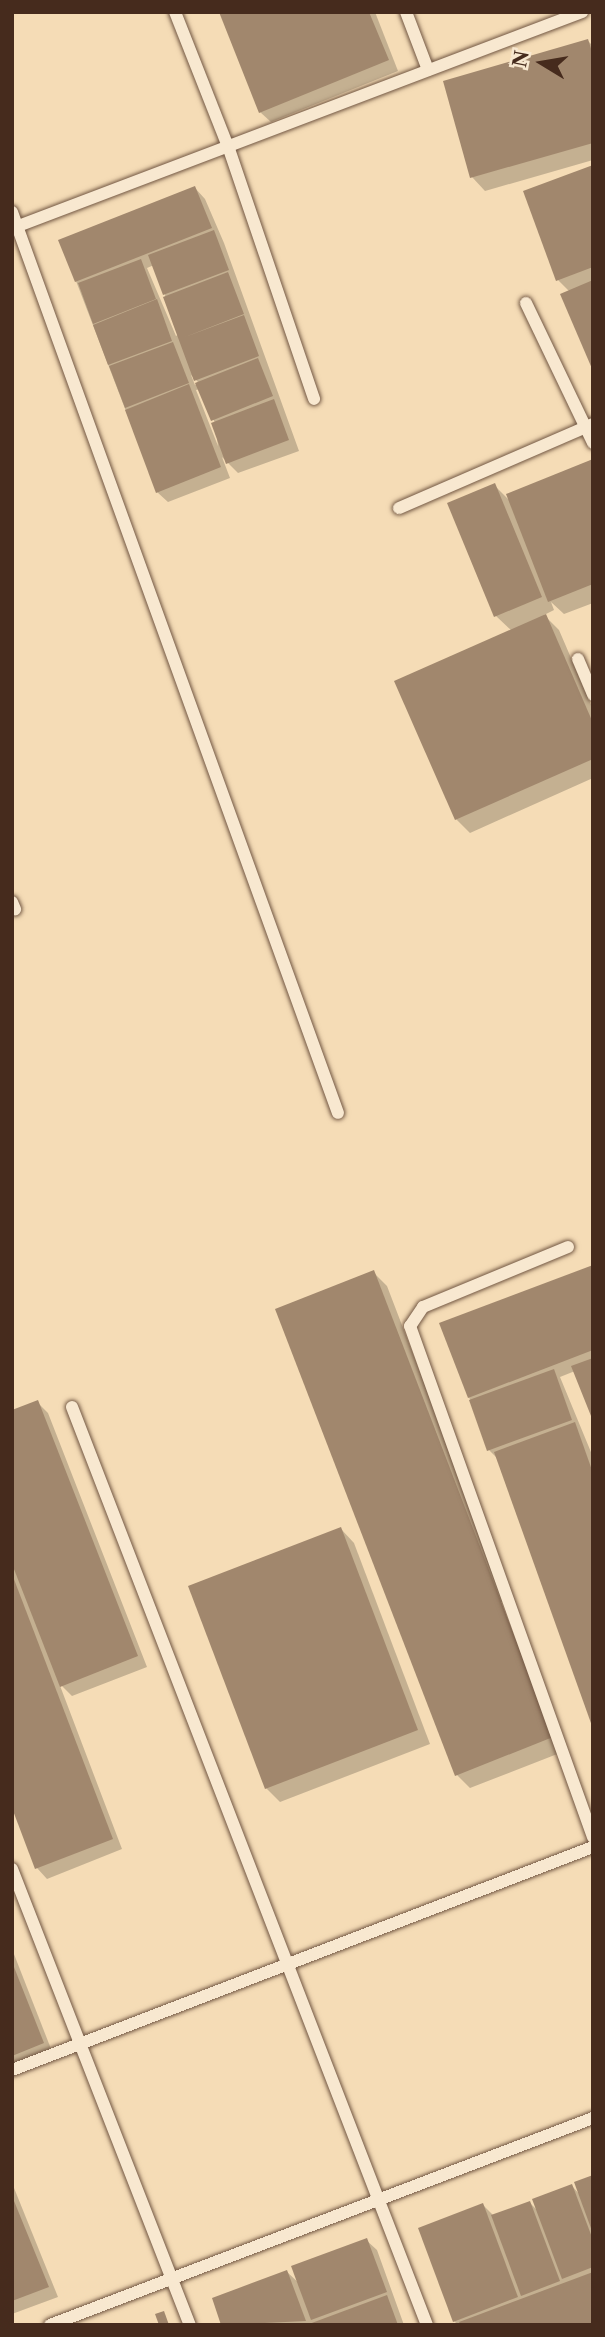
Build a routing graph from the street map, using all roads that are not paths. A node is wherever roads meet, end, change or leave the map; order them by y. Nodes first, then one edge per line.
1 (175, 12) edge
2 (406, 12) edge
3 (582, 12) edge
4 (428, 70) junction
5 (229, 149) junction
6 (12, 212) edge
7 (15, 227) edge
8 (526, 303) dead end
9 (314, 399) dead end
10 (589, 426) edge
11 (593, 443) edge
12 (399, 508) dead end
13 (578, 659) dead end
14 (593, 695) edge
15 (338, 1113) dead end
16 (568, 1247) dead end
17 (72, 1407) dead end
18 (593, 1837) edge
19 (593, 1847) edge
20 (12, 1869) edge
21 (287, 1964) junction
22 (80, 2043) junction
23 (12, 2070) edge
24 (593, 2118) edge
25 (377, 2196) junction
26 (171, 2276) junction
27 (50, 2325) edge
28 (190, 2325) edge
29 (427, 2325) edge

1 - 5 lane
2 - 4 lane
3 - 4 lane
4 - 5 lane
5 - 7 lane
5 - 9 lane
6 - 7 lane
7 - 15 lane
8 - 10 lane
10 - 11 lane
10 - 12 lane
13 - 14 lane
16 - 18 lane
17 - 21 lane
19 - 21 lane
20 - 22 lane
21 - 22 lane
21 - 25 lane
22 - 23 lane
22 - 26 lane
24 - 25 lane
25 - 26 lane
25 - 29 lane
26 - 27 lane
26 - 28 lane

